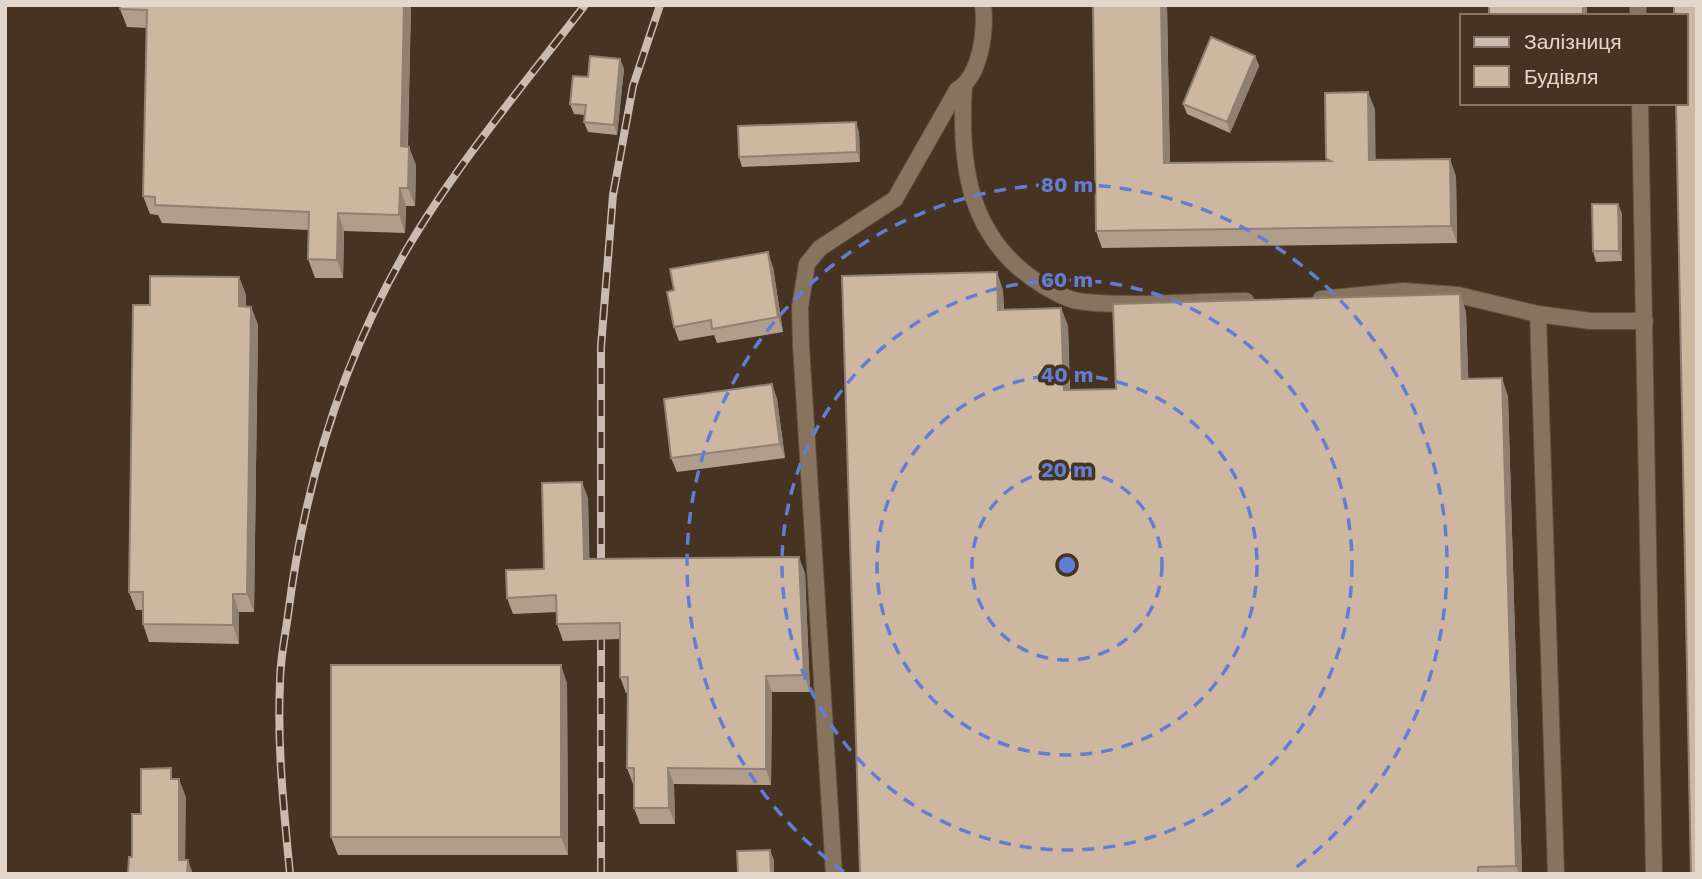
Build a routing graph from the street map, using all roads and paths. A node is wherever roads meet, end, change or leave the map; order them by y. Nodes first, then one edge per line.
1 (983, 5) edge
2 (964, 86) junction
3 (1640, 105) edge
4 (1262, 300) edge
5 (1303, 300) edge
6 (1538, 314) junction
7 (1645, 321) junction
8 (834, 874) edge
9 (1556, 874) edge
10 (1654, 874) edge

1 - 2 lane
2 - 4 lane
2 - 8 lane
3 - 7 lane
5 - 6 lane
6 - 7 lane
6 - 9 lane
7 - 10 lane

